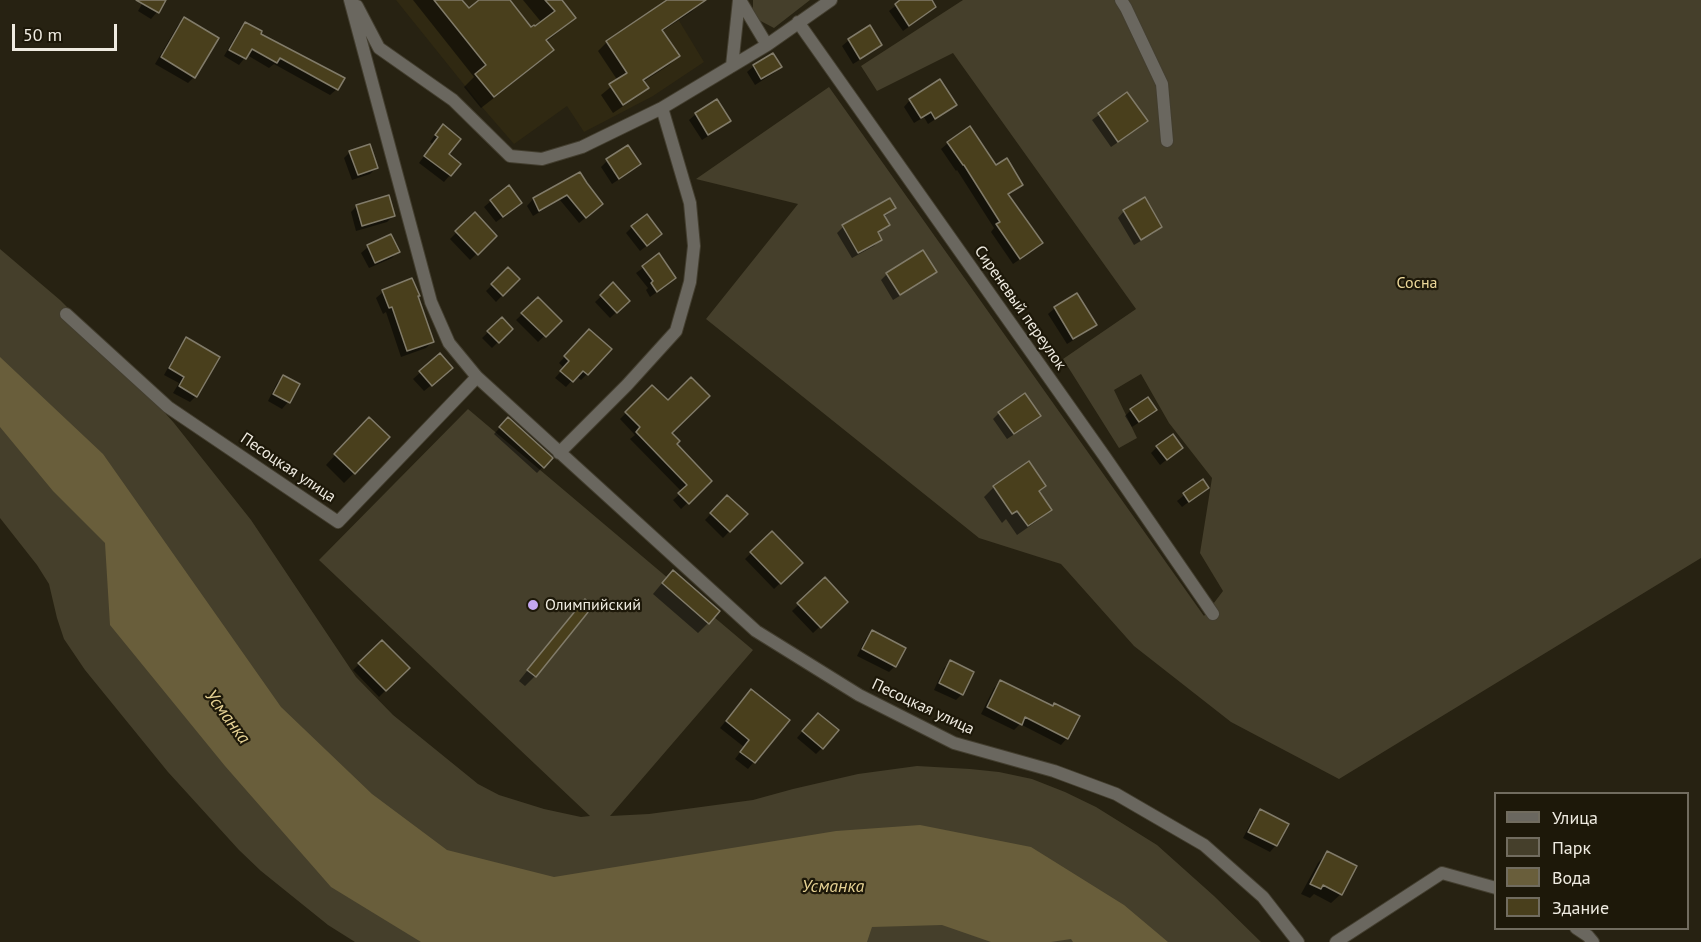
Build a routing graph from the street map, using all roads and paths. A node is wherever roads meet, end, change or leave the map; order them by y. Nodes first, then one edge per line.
1 (352, 0) edge
2 (740, 0) edge
3 (831, 0) edge
4 (1121, 0) edge
5 (798, 22) junction
6 (767, 45) junction
7 (732, 66) junction
8 (662, 108) junction
9 (643, 117) junction
10 (668, 130) junction
11 (1167, 141) dead end
12 (66, 314) dead end
13 (477, 377) junction
14 (559, 453) junction
15 (1213, 614) dead end
16 (1494, 887) edge
17 (1579, 930) edge
18 (1298, 942) edge
19 (1336, 942) edge
20 (1593, 942) edge

1 - 9 street, Песоцкая улица
1 - 13 street, Песоцкая улица
2 - 6 street
2 - 7 street
3 - 5 street, Песоцкая улица
4 - 11 street
5 - 6 street, Песоцкая улица
5 - 15 street, Сиреневый переулок
6 - 7 street, Песоцкая улица
7 - 8 street, Песоцкая улица
8 - 9 street, Песоцкая улица
8 - 10 street
9 - 10 street
10 - 14 street
12 - 13 street, Песоцкая улица
13 - 14 street, Песоцкая улица
14 - 18 street, Песоцкая улица
16 - 19 street
17 - 20 street

